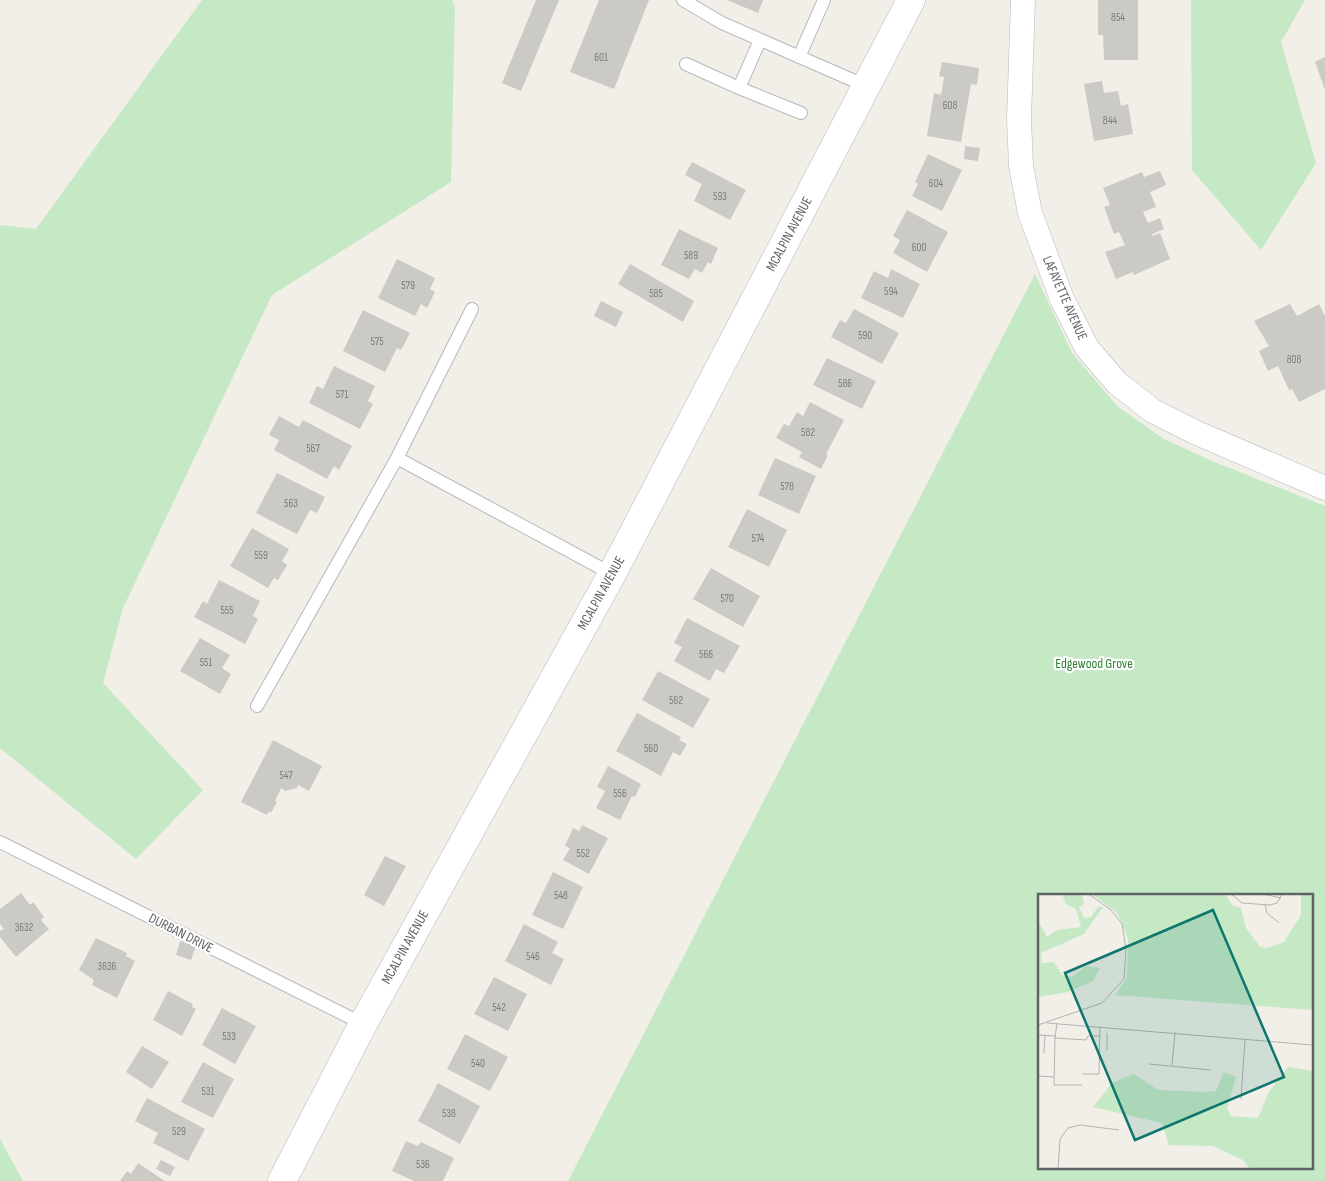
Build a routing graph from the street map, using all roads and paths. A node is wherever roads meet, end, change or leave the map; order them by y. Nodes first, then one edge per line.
1 (683, 0) edge
2 (824, 0) edge
3 (911, 0) edge
4 (1023, 0) edge
5 (760, 40) junction
6 (799, 57) junction
7 (686, 64) dead end
8 (866, 86) junction
9 (739, 88) junction
10 (801, 113) dead end
11 (472, 309) dead end
12 (397, 458) junction
13 (1325, 488) edge
14 (612, 574) junction
15 (257, 706) dead end
16 (0, 842) edge
17 (363, 1024) junction
18 (282, 1181) edge

1 - 5 lane
2 - 6 lane
3 - 8 street, MCALPIN AVENUE
4 - 13 street, LAFAYETTE AVENUE
5 - 6 lane
5 - 9 lane
6 - 8 lane
7 - 9 lane
8 - 14 street, MCALPIN AVENUE
9 - 10 lane
11 - 12 lane
12 - 14 lane
12 - 15 lane
14 - 17 street, MCALPIN AVENUE
16 - 17 lane, DURBAN DRIVE
17 - 18 street, MCALPIN AVENUE

